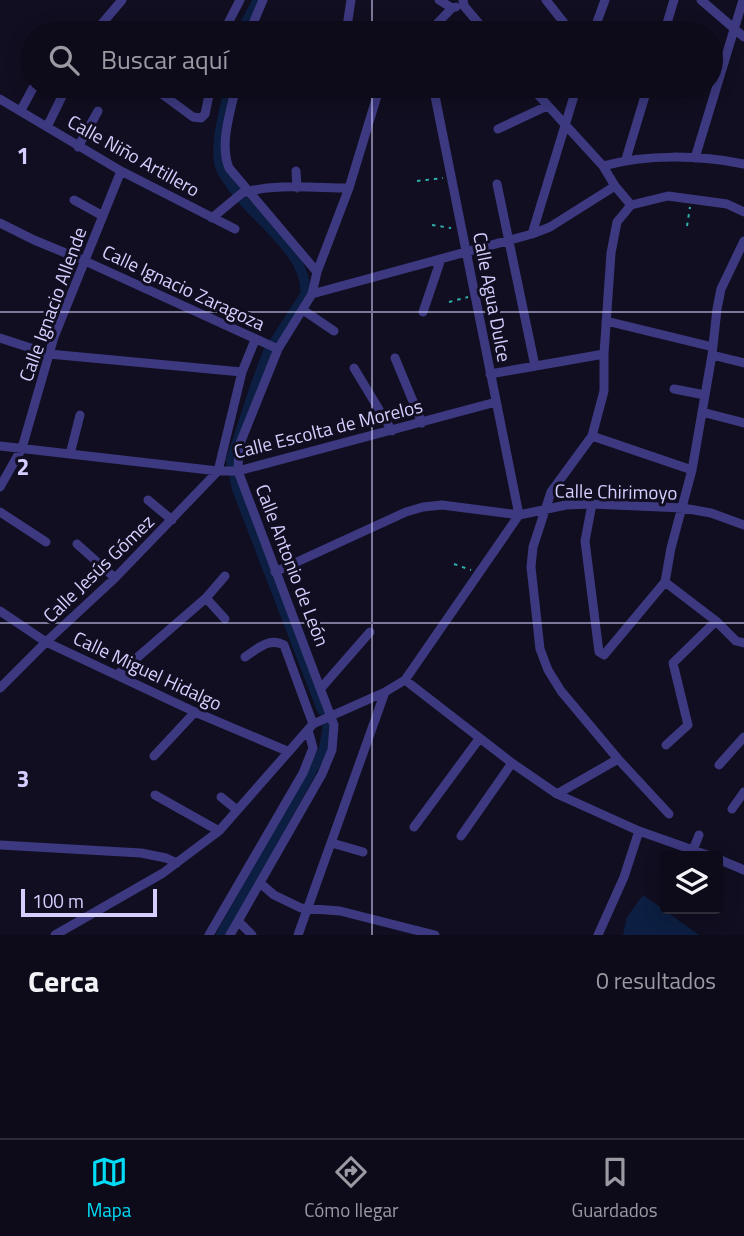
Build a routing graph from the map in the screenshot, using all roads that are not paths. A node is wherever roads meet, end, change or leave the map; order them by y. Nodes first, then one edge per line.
1 (122, 0) edge
2 (240, 0) edge
3 (263, 0) edge
4 (351, 0) edge
5 (439, 0) edge
6 (546, 0) edge
7 (605, 0) edge
8 (674, 0) edge
9 (701, 0) edge
10 (743, 0) edge
11 (463, 3) edge
12 (453, 8) junction
13 (104, 21) edge
14 (229, 21) edge
15 (254, 21) edge
16 (348, 21) edge
17 (440, 21) edge
18 (477, 21) edge
19 (563, 21) edge
20 (597, 21) edge
21 (668, 21) edge
22 (734, 28) junction
23 (744, 37) edge
24 (723, 65) edge
25 (28, 98) edge
26 (61, 98) edge
27 (167, 98) edge
28 (208, 98) edge
29 (234, 98) edge
30 (376, 98) edge
31 (435, 98) edge
32 (540, 98) edge
33 (573, 98) edge
34 (644, 98) edge
35 (713, 98) edge
36 (0, 99) edge
37 (547, 106) junction
38 (21, 110) junction
39 (98, 111) dead end
40 (565, 125) junction
41 (47, 127) junction
42 (499, 129) dead end
43 (78, 147) junction
44 (695, 158) junction
45 (626, 159) junction
46 (744, 164) edge
47 (603, 166) junction
48 (296, 171) dead end
49 (121, 172) junction
50 (497, 184) dead end
51 (615, 186) junction
52 (297, 188) junction
53 (349, 188) junction
54 (242, 195) junction
55 (74, 200) dead end
56 (631, 205) junction
57 (744, 212) edge
58 (103, 216) junction
59 (212, 218) junction
60 (0, 223) edge
61 (235, 229) dead end
62 (532, 234) junction
63 (509, 241) junction
64 (744, 241) edge
65 (467, 253) junction
66 (441, 259) junction
67 (85, 261) junction
68 (317, 271) junction
69 (312, 294) junction
70 (303, 310) junction
71 (423, 312) dead end
72 (606, 321) junction
73 (334, 331) dead end
74 (0, 338) edge
75 (257, 340) junction
76 (275, 348) junction
77 (713, 351) junction
78 (49, 354) junction
79 (604, 354) junction
80 (395, 358) dead end
81 (744, 363) edge
82 (535, 366) junction
83 (354, 368) dead end
84 (242, 372) junction
85 (490, 373) junction
86 (674, 388) dead end
87 (705, 395) junction
88 (496, 402) junction
89 (702, 412) junction
90 (80, 415) dead end
91 (422, 423) junction
92 (744, 423) edge
93 (392, 431) junction
94 (592, 436) junction
95 (0, 446) edge
96 (22, 448) junction
97 (71, 454) junction
98 (692, 470) junction
99 (228, 471) junction
100 (0, 486) edge
101 (148, 500) dead end
102 (592, 504) junction
103 (545, 508) junction
104 (683, 509) junction
105 (0, 512) edge
106 (519, 515) junction
107 (172, 520) junction
108 (744, 526) edge
109 (46, 542) dead end
110 (77, 544) dead end
111 (275, 572) junction
112 (225, 576) dead end
113 (116, 578) junction
114 (665, 582) junction
115 (206, 598) junction
116 (0, 611) edge
117 (225, 619) dead end
118 (716, 621) junction
119 (370, 632) dead end
120 (46, 642) junction
121 (744, 643) edge
122 (244, 657) dead end
123 (117, 675) junction
124 (405, 680) junction
125 (322, 687) junction
126 (0, 688) edge
127 (385, 692) junction
128 (195, 712) junction
129 (319, 721) junction
130 (744, 737) edge
131 (479, 738) junction
132 (666, 745) dead end
133 (287, 751) junction
134 (154, 756) dead end
135 (618, 759) junction
136 (512, 763) junction
137 (719, 765) dead end
138 (744, 792) edge
139 (557, 794) junction
140 (155, 795) dead end
141 (221, 797) dead end
142 (732, 809) dead end
143 (237, 810) junction
144 (669, 814) dead end
145 (414, 827) dead end
146 (219, 831) junction
147 (639, 831) junction
148 (699, 835) dead end
149 (461, 836) dead end
150 (332, 843) junction
151 (0, 845) edge
152 (693, 850) joint
153 (363, 852) dead end
154 (723, 861) edge
155 (177, 863) junction
156 (744, 870) edge
157 (260, 883) junction
158 (309, 908) junction
159 (239, 922) junction
160 (55, 935) edge
161 (209, 935) edge
162 (230, 935) edge
163 (251, 935) edge
164 (298, 935) edge
165 (435, 935) edge
166 (598, 935) edge

1 - 13 street
2 - 14 street
3 - 15 street
4 - 16 street
5 - 12 street
6 - 19 street
7 - 20 street
8 - 21 street
9 - 22 street
10 - 22 street
11 - 12 street
11 - 18 street
12 - 17 street
22 - 23 street
22 - 24 street
25 - 38 street
26 - 41 street
27 - 28 street
29 - 54 street
30 - 53 street, Calle Antonio de León
31 - 65 street, Calle Agua Dulce
32 - 37 street
33 - 40 street
34 - 45 street
35 - 44 street
36 - 38 street, Calle Niño Artillero
37 - 40 street
37 - 42 street
38 - 41 street, Calle Niño Artillero
39 - 43 street
40 - 47 street
40 - 62 street
41 - 43 street, Calle Niño Artillero
43 - 49 street, Calle Niño Artillero
44 - 45 street
44 - 46 street
45 - 47 street
47 - 51 street
48 - 52 street
49 - 58 street, Calle Ignacio Allende
49 - 59 street, Calle Niño Artillero
50 - 63 street
51 - 56 street
51 - 62 street
52 - 53 street
52 - 54 street
53 - 68 street, Calle Antonio de León
54 - 59 street, Calle Niño Artillero
54 - 68 street
55 - 58 street
56 - 57 street
56 - 72 street
58 - 67 street, Calle Ignacio Allende
59 - 61 street
60 - 67 street, Calle Ignacio Zaragoza
62 - 63 street
63 - 65 street
63 - 82 street
64 - 77 street
65 - 66 street
65 - 85 street, Calle Agua Dulce
66 - 69 street
66 - 71 street
67 - 75 street, Calle Ignacio Zaragoza
67 - 78 street, Calle Ignacio Allende
68 - 69 street, Calle Antonio de León
69 - 70 street, Calle Antonio de León
70 - 73 street
70 - 76 street, Calle Antonio de León
72 - 77 street
72 - 79 street
74 - 78 street
75 - 76 street, Calle Ignacio Zaragoza
75 - 84 street
76 - 99 street, Calle Antonio de León
77 - 81 street
77 - 87 street
78 - 84 street
78 - 96 street, Calle Ignacio Allende
79 - 82 street
79 - 94 street
80 - 91 street
82 - 85 street
83 - 93 street
84 - 99 street
85 - 88 street, Calle Agua Dulce
86 - 87 street
87 - 89 street
88 - 91 street, Calle Escolta de Morelos
88 - 106 street, Calle Agua Dulce
89 - 92 street
89 - 98 street
90 - 97 street
91 - 93 street, Calle Escolta de Morelos
93 - 99 street, Calle Escolta de Morelos
94 - 98 street
94 - 103 street
95 - 96 street, Calle Escolta de Morelos
96 - 97 street, Calle Escolta de Morelos
96 - 100 street, Calle Ignacio Allende
97 - 99 street, Calle Escolta de Morelos
98 - 104 street
99 - 107 street, Calle Jesús Gómez
99 - 111 street, Calle Antonio de León
101 - 107 street
102 - 103 street, Calle Chirimoyo
102 - 104 street, Calle Chirimoyo
102 - 114 street
103 - 106 street, Calle Chirimoyo
103 - 135 street
104 - 108 street, Calle Chirimoyo
104 - 114 street
105 - 109 street
106 - 111 street
106 - 124 street
107 - 113 street, Calle Jesús Gómez
110 - 113 street
111 - 125 street, Calle Antonio de León
112 - 115 street
113 - 120 street, Calle Jesús Gómez
114 - 118 street
115 - 117 street
115 - 123 street
116 - 120 street, Calle Miguel Hidalgo
118 - 121 street
118 - 132 street
119 - 125 street
120 - 123 street, Calle Miguel Hidalgo
120 - 126 street, Calle Jesús Gómez
122 - 129 street
123 - 128 street, Calle Miguel Hidalgo
124 - 127 street
124 - 131 street
125 - 129 street, Calle Antonio de León
127 - 129 street
127 - 150 street
128 - 133 street, Calle Miguel Hidalgo
128 - 134 street
129 - 133 street
129 - 157 street
129 - 161 street
130 - 137 street
131 - 136 street
131 - 145 street
133 - 143 street
135 - 139 street
135 - 144 street
136 - 139 street
136 - 149 street
138 - 142 street
139 - 147 street
140 - 146 street
141 - 143 street
143 - 146 street
146 - 155 street
147 - 152 street
147 - 166 street
148 - 152 street
150 - 153 street
150 - 158 street
151 - 155 street
154 - 156 street
155 - 160 street
157 - 158 street
157 - 159 street
158 - 164 street
158 - 165 street
159 - 162 street
159 - 163 street

